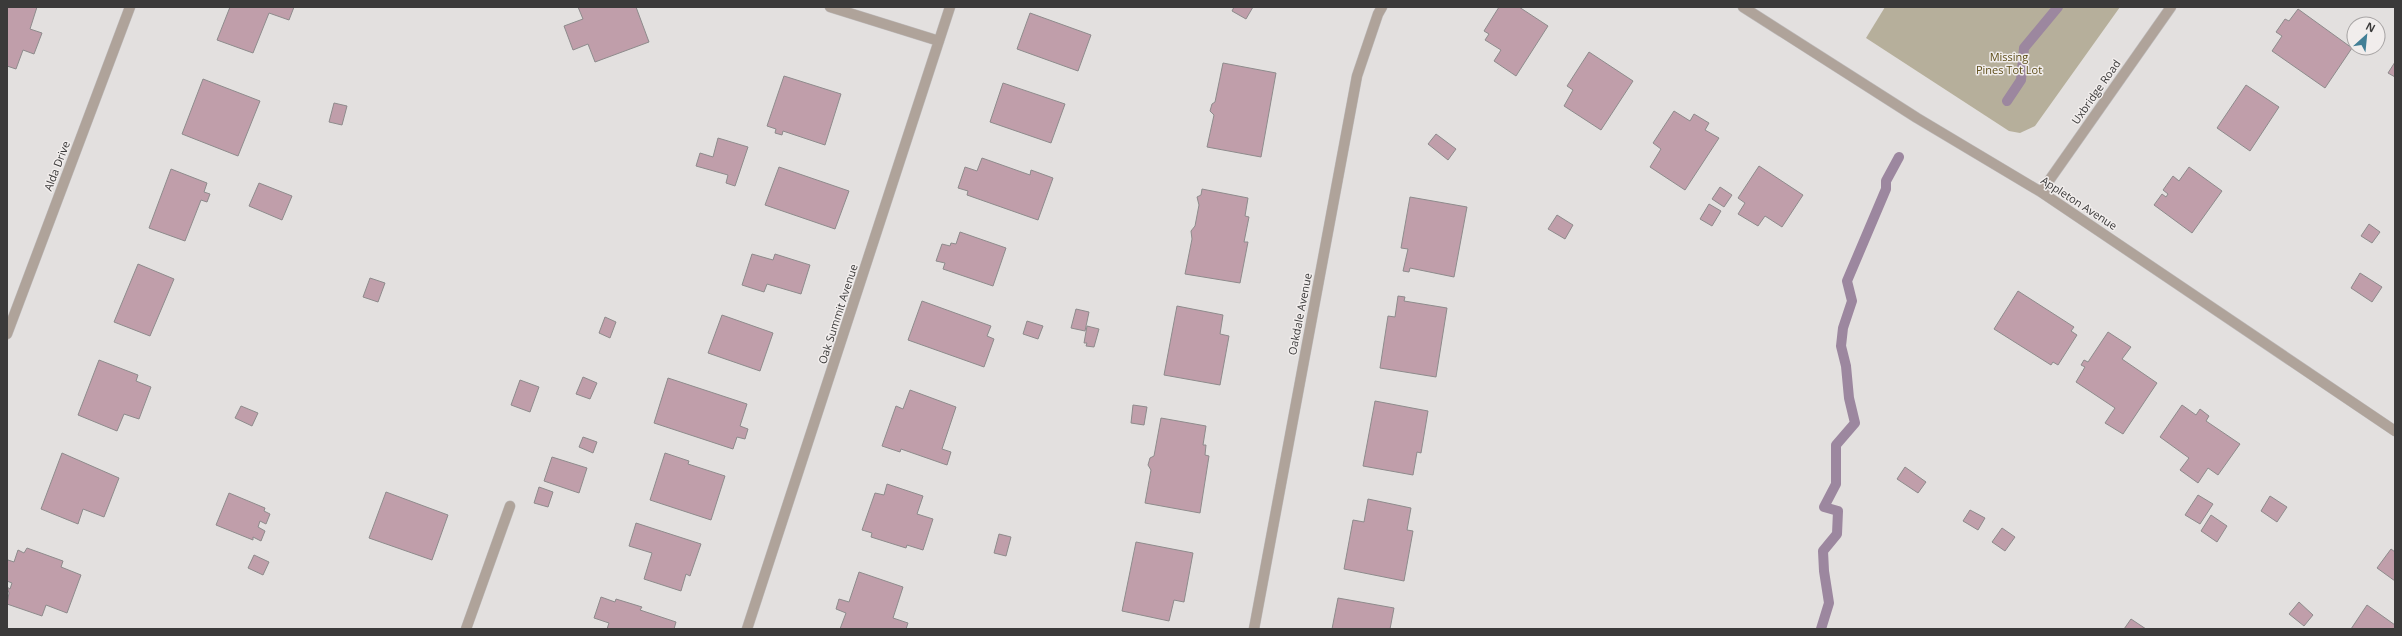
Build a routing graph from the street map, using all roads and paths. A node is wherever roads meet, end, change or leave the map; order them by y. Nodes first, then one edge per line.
1 (130, 7) edge
2 (830, 7) edge
3 (950, 7) edge
4 (1382, 7) edge
5 (1743, 7) edge
6 (2171, 7) edge
7 (939, 41) junction
8 (2041, 192) junction
9 (7, 334) edge
10 (2395, 431) edge
11 (510, 506) dead end
12 (466, 629) edge
13 (747, 629) edge
14 (1254, 629) edge

1 - 9 street, Alda Drive
2 - 7 street
3 - 7 street, Oak Summit Avenue
4 - 14 street, Oakdale Avenue
5 - 8 street, Appleton Avenue
6 - 8 street, Uxbridge Road
7 - 13 street, Oak Summit Avenue
8 - 10 street, Appleton Avenue
11 - 12 street

